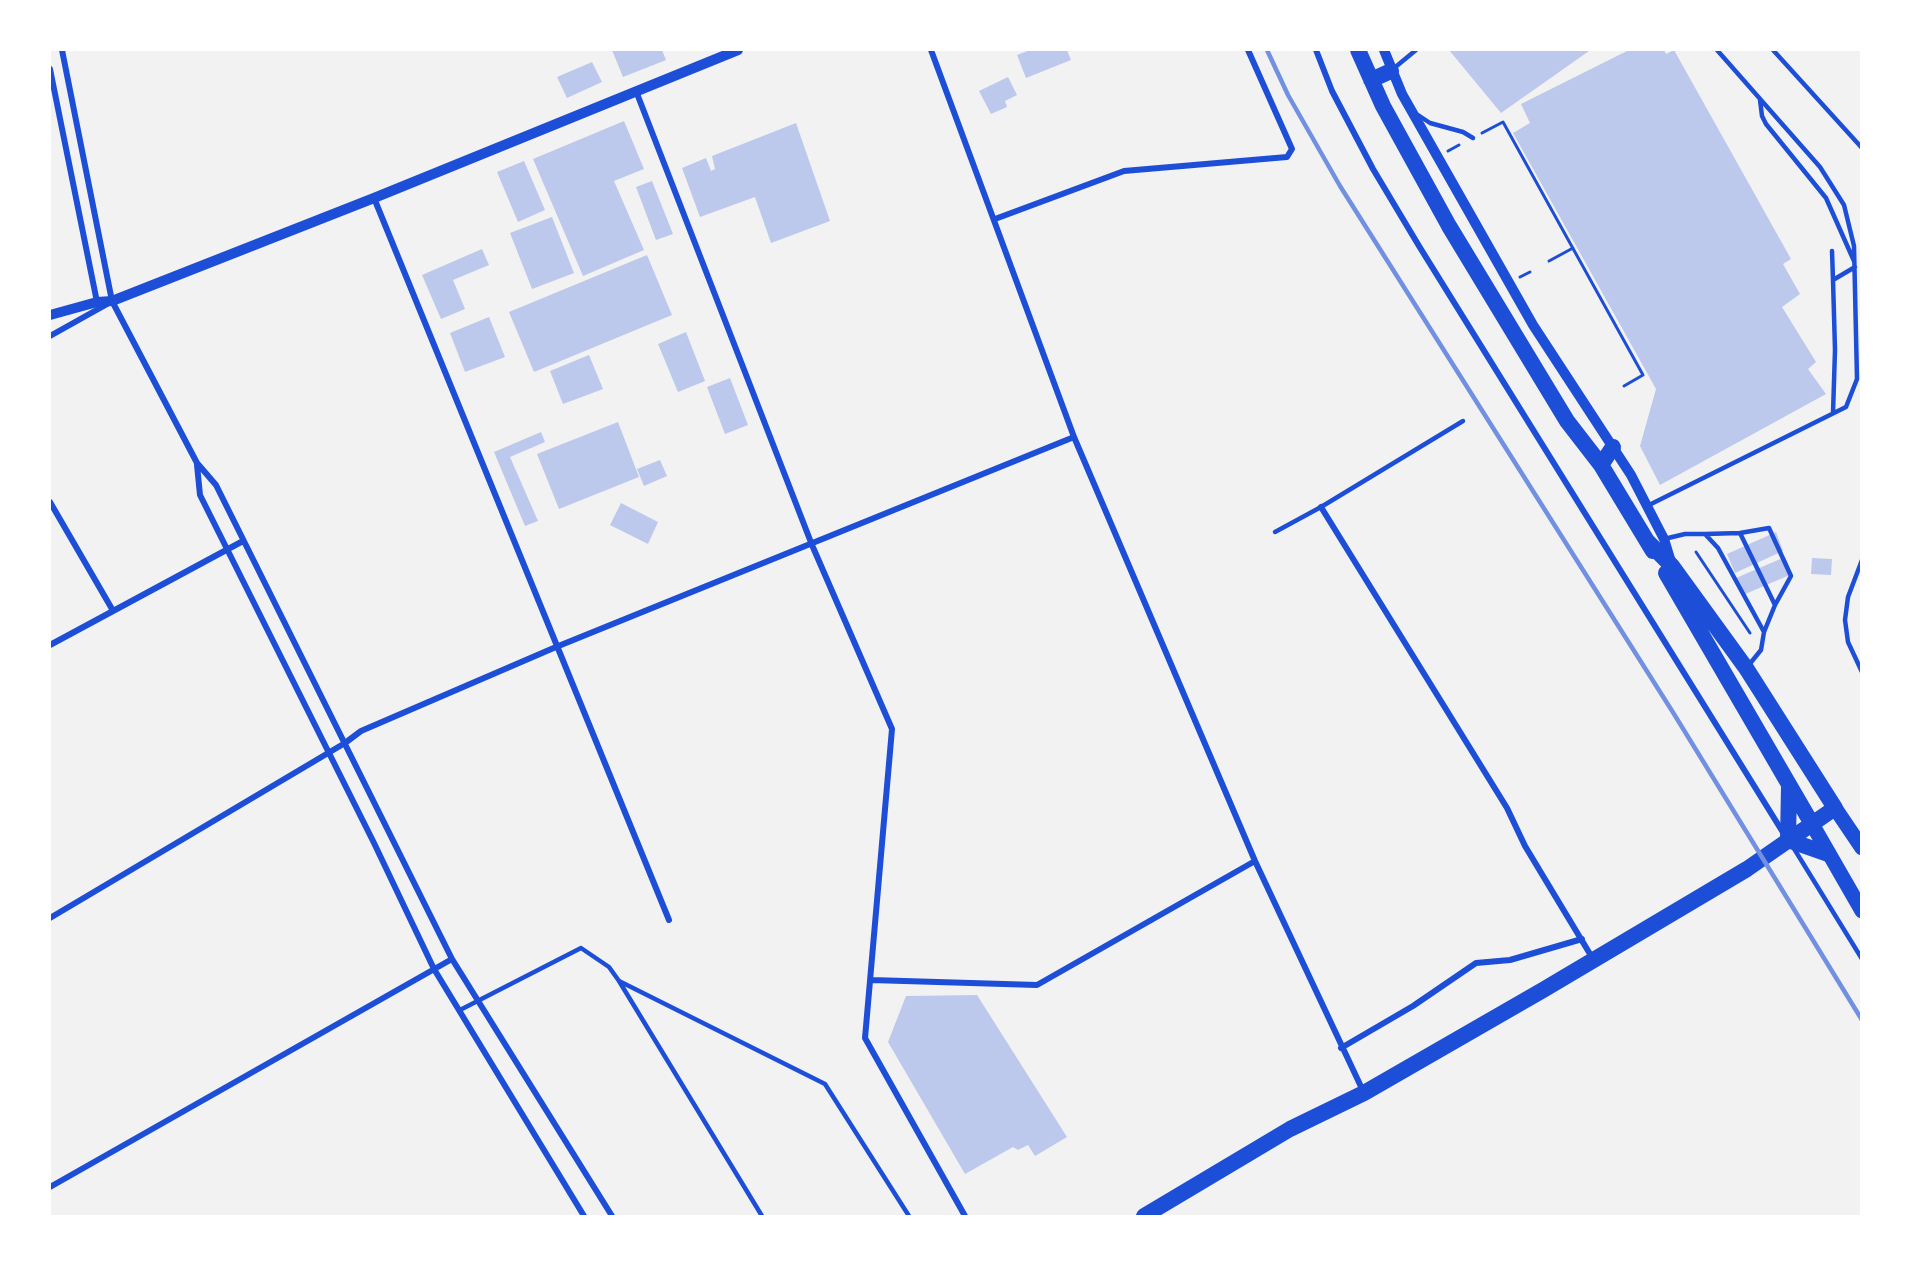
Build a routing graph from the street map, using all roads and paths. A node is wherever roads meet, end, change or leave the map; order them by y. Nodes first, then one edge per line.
1 (63, 50) edge
2 (738, 50) edge
3 (931, 50) edge
4 (1248, 50) edge
5 (1316, 50) edge
6 (1359, 50) edge
7 (1384, 50) edge
8 (1416, 50) edge
9 (1717, 50) edge
10 (1773, 50) edge
11 (50, 69) edge
12 (1391, 71) junction
13 (1371, 80) junction
14 (636, 91) junction
15 (1760, 98) junction
16 (1411, 111) junction
17 (1474, 137) joint
18 (1459, 145) dead end
19 (1862, 148) edge
20 (1447, 152) dead end
21 (374, 198) junction
22 (995, 219) junction
23 (1573, 248) junction
24 (1832, 251) dead end
25 (1550, 261) dead end
26 (1855, 266) junction
27 (1530, 272) dead end
28 (1518, 277) dead end
29 (1833, 280) junction
30 (112, 301) junction
31 (97, 302) junction
32 (50, 315) edge
33 (50, 336) edge
34 (1624, 386) dead end
35 (1833, 413) junction
36 (1463, 421) dead end
37 (1074, 437) junction
38 (1613, 447) junction
39 (196, 463) junction
40 (1601, 465) junction
41 (50, 502) edge
42 (1647, 506) junction
43 (1321, 507) junction
44 (1275, 532) dead end
45 (1740, 533) junction
46 (1705, 534) junction
47 (1656, 540) junction
48 (243, 541) junction
49 (812, 545) junction
50 (228, 549) junction
51 (1696, 552) dead end
52 (1862, 560) edge
53 (1775, 604) junction
54 (112, 609) junction
55 (1764, 632) junction
56 (1750, 633) dead end
57 (50, 645) edge
58 (556, 647) junction
59 (1746, 668) junction
60 (1862, 672) edge
61 (345, 743) junction
62 (329, 753) junction
63 (1789, 783) junction
64 (1836, 808) junction
65 (1812, 824) junction
66 (1788, 840) junction
67 (1862, 848) edge
68 (1828, 854) junction
69 (1255, 861) junction
70 (1862, 911) edge
71 (50, 918) edge
72 (669, 920) dead end
73 (1582, 939) junction
74 (452, 959) junction
75 (1862, 959) edge
76 (1594, 960) junction
77 (434, 969) junction
78 (871, 980) junction
79 (619, 981) junction
80 (478, 1001) junction
81 (460, 1010) junction
82 (1341, 1048) junction
83 (1364, 1093) junction
84 (50, 1187) edge
85 (584, 1216) edge
86 (612, 1216) edge
87 (762, 1216) edge
88 (909, 1216) edge
89 (965, 1216) edge
90 (1144, 1216) edge

1 - 30 street
2 - 14 street
3 - 22 street
4 - 22 street
5 - 66 street
6 - 13 highway
7 - 12 street
8 - 12 lane
9 - 15 lane
10 - 19 lane
11 - 31 street
12 - 13 highway
12 - 16 street
13 - 40 highway
14 - 21 street
14 - 49 street
15 - 26 lane
15 - 26 lane
16 - 17 lane
16 - 38 street
17 - 23 path
18 - 20 path
21 - 30 street
21 - 58 street
22 - 37 street
23 - 25 path
23 - 34 path
24 - 29 lane
26 - 29 lane
26 - 35 lane
27 - 28 path
29 - 35 lane
30 - 31 street
30 - 33 street
30 - 39 street
31 - 32 street
35 - 42 lane
36 - 43 lane
37 - 49 street
37 - 69 street
38 - 40 highway
38 - 42 street
39 - 48 street
39 - 50 street
40 - 47 highway
41 - 54 street
42 - 47 street
43 - 44 lane
43 - 73 street
45 - 46 lane
45 - 53 lane
45 - 53 lane
46 - 47 lane
46 - 55 lane
47 - 59 highway
47 - 63 highway
48 - 50 street
48 - 61 street
49 - 58 street
49 - 78 street
50 - 54 street
50 - 62 street
51 - 56 path
52 - 60 lane
53 - 55 lane
54 - 57 street
55 - 59 lane
58 - 61 street
58 - 72 street
59 - 64 highway
61 - 62 street
61 - 74 street
62 - 71 street
62 - 77 street
63 - 65 highway
63 - 66 highway
64 - 65 highway
64 - 67 main road
65 - 66 highway
65 - 68 main road
66 - 68 highway
66 - 75 lane
66 - 76 highway
68 - 70 main road
69 - 78 street
69 - 82 street
73 - 76 street
73 - 82 street
74 - 77 street
74 - 80 street
76 - 83 highway
77 - 81 street
77 - 84 street
78 - 89 street
79 - 80 lane
79 - 87 lane
79 - 88 lane
80 - 81 lane
80 - 86 street
81 - 85 street
82 - 83 street
83 - 90 highway

